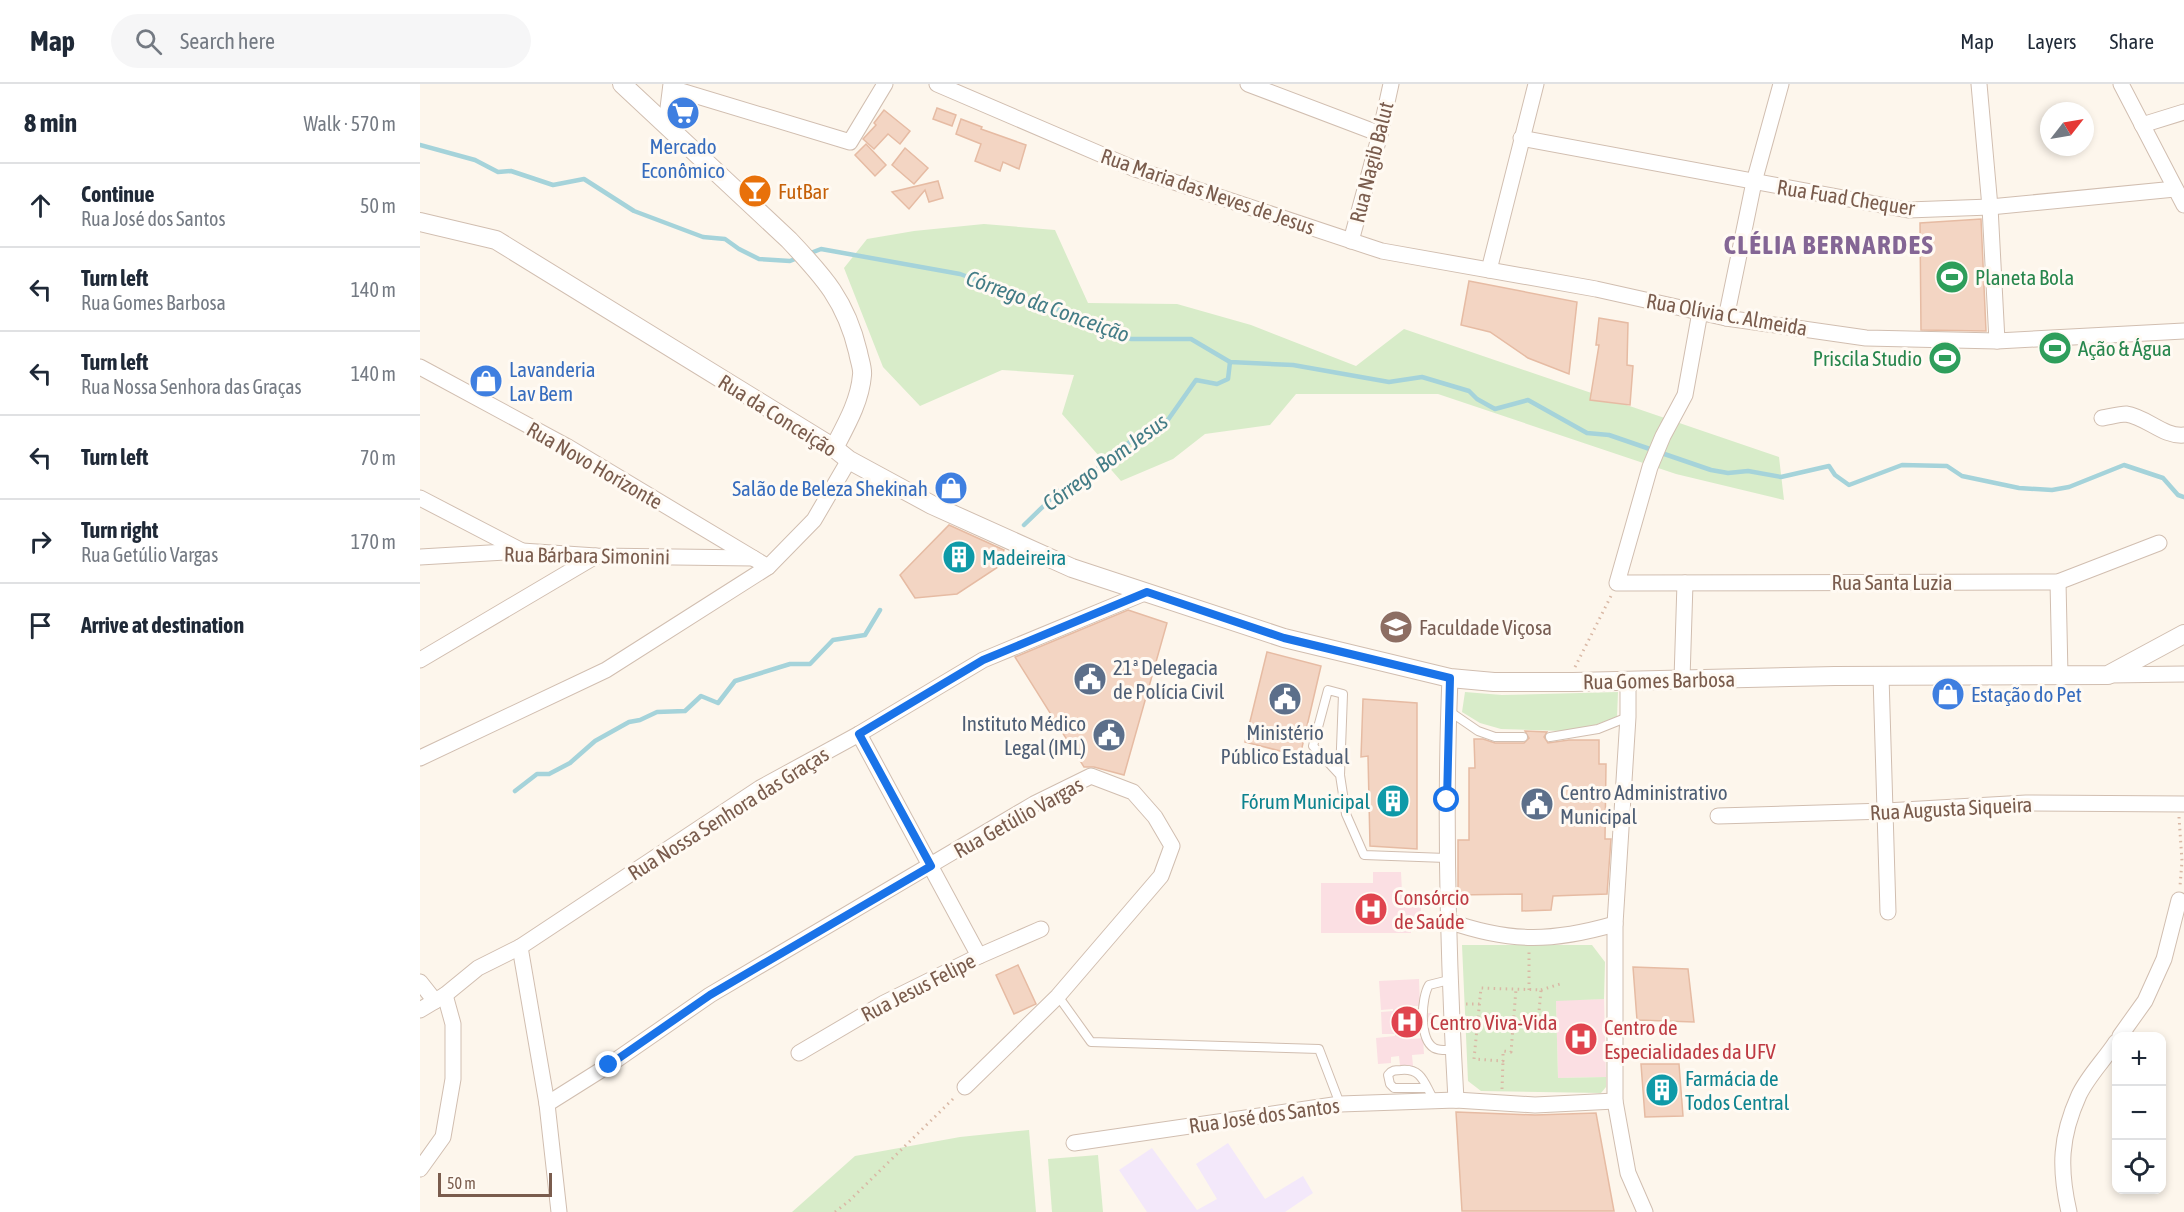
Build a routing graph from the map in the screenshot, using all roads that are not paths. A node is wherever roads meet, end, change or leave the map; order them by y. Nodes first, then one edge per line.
1 (622, 84) edge
2 (885, 84) edge
3 (937, 84) edge
4 (1248, 84) edge
5 (1391, 84) edge
6 (1536, 84) edge
7 (1781, 84) edge
8 (1979, 84) edge
9 (2121, 84) edge
10 (671, 86) edge
11 (2184, 112) edge
12 (666, 124) junction
13 (2142, 125) junction
14 (1380, 134) junction
15 (1521, 138) junction
16 (1754, 182) junction
17 (2175, 189) junction
18 (2184, 205) edge
19 (1990, 207) junction
20 (420, 222) edge
21 (1351, 241) junction
22 (1489, 270) junction
23 (1700, 312) junction
24 (1726, 318) junction
25 (2184, 331) edge
26 (1997, 341) junction
27 (420, 367) edge
28 (2102, 418) dead end
29 (2184, 435) edge
30 (834, 448) junction
31 (849, 460) junction
32 (420, 498) edge
33 (2159, 543) dead end
34 (522, 551) junction
35 (596, 556) junction
36 (420, 557) edge
37 (753, 558) junction
38 (768, 567) junction
39 (2058, 582) junction
40 (1685, 583) junction
41 (1147, 592) junction
42 (2184, 634) edge
43 (420, 660) edge
44 (2184, 674) edge
45 (2060, 675) junction
46 (2108, 675) junction
47 (1881, 676) junction
48 (1450, 678) junction
49 (1682, 679) junction
50 (1628, 680) junction
51 (1449, 711) junction
52 (1628, 717) junction
53 (859, 734) junction
54 (1523, 737) dead end
55 (1550, 737) dead end
56 (420, 758) edge
57 (1340, 776) junction
58 (2182, 804) edge
59 (1886, 811) junction
60 (1718, 816) dead end
61 (1446, 858) junction
62 (931, 866) junction
63 (2179, 900) road end
64 (1888, 912) dead end
65 (1448, 921) junction
66 (1615, 924) junction
67 (1041, 928) dead end
68 (520, 946) junction
69 (979, 956) junction
70 (1449, 980) junction
71 (420, 982) edge
72 (1058, 996) junction
73 (440, 998) junction
74 (420, 1010) edge
75 (2123, 1032) edge
76 (2112, 1048) edge
77 (1453, 1050) junction
78 (799, 1053) dead end
79 (965, 1087) road end
80 (1430, 1094) junction
81 (1456, 1100) junction
82 (1616, 1101) junction
83 (547, 1104) junction
84 (1340, 1104) junction
85 (1074, 1143) dead end
86 (420, 1169) edge
87 (559, 1212) edge
88 (1645, 1212) edge
89 (2069, 1212) edge

1 - 12 street
2 - 10 street
3 - 21 street, Rua Maria das Neves de Jesus
4 - 14 street
5 - 14 street, Rua Nagib Balut
6 - 15 street
7 - 16 street
8 - 19 street
9 - 13 street
10 - 12 street
11 - 13 street
12 - 30 street
13 - 17 street
14 - 21 street, Rua Nagib Balut
15 - 16 street, Rua Fuad Chequer
15 - 22 street
16 - 19 street, Rua Fuad Chequer
16 - 24 street
17 - 18 street
17 - 19 street, Rua Fuad Chequer
19 - 26 street
20 - 30 street, Rua da Conceição
21 - 22 street, Rua Maria das Neves de Jesus
22 - 23 street, Rua Olívia C. Almeida
23 - 24 street, Rua Olívia C. Almeida
23 - 40 street, Rua Santa Luzia
24 - 26 street, Rua Olívia C. Almeida
25 - 26 street, Rua Olívia C. Almeida
27 - 37 street, Rua Novo Horizonte
28 - 29 street
30 - 31 street, Rua da Conceição
31 - 38 street
31 - 41 street, Rua da Conceição
32 - 34 street
33 - 39 street, Rua Santa Luzia
34 - 35 street, Rua Bárbara Simonini
34 - 36 street, Rua Bárbara Simonini
35 - 37 street, Rua Bárbara Simonini
35 - 43 street
37 - 38 street, Rua Novo Horizonte
38 - 56 street
39 - 40 street, Rua Santa Luzia
39 - 45 street
40 - 49 street
41 - 48 street, Rua Gomes Barbosa
41 - 53 street, Rua Nossa Senhora das Graças
42 - 46 street
44 - 46 street, Rua Gomes Barbosa
45 - 46 street, Rua Gomes Barbosa
45 - 47 street, Rua Gomes Barbosa
47 - 49 street, Rua Gomes Barbosa
47 - 59 street
48 - 50 street, Rua Gomes Barbosa
48 - 51 street
49 - 50 street, Rua Gomes Barbosa
50 - 52 street
51 - 54 lane
51 - 61 street
52 - 55 lane
52 - 66 street
53 - 62 street
53 - 68 street, Rua Nossa Senhora das Graças
57 - 57 lane
57 - 61 lane
58 - 59 street, Rua Augusta Siqueira
59 - 60 street, Rua Augusta Siqueira
59 - 64 street
61 - 65 street
62 - 69 street
62 - 72 street, Rua Getúlio Vargas
62 - 83 street, Rua Getúlio Vargas
63 - 75 street
65 - 66 street
65 - 70 street
66 - 82 street
67 - 69 street, Rua Jesus Felipe
68 - 73 street, Rua Nossa Senhora das Graças
68 - 83 street
69 - 78 street, Rua Jesus Felipe
70 - 77 street
70 - 77 lane
71 - 73 street
72 - 79 street, Rua Getúlio Vargas
72 - 84 lane
73 - 74 street, Rua Nossa Senhora das Graças
73 - 86 street
76 - 89 street
77 - 81 street
80 - 80 lane
80 - 81 street, Rua José dos Santos
80 - 84 street, Rua José dos Santos
81 - 82 street, Rua José dos Santos
82 - 88 street
83 - 87 street
84 - 85 street, Rua José dos Santos

